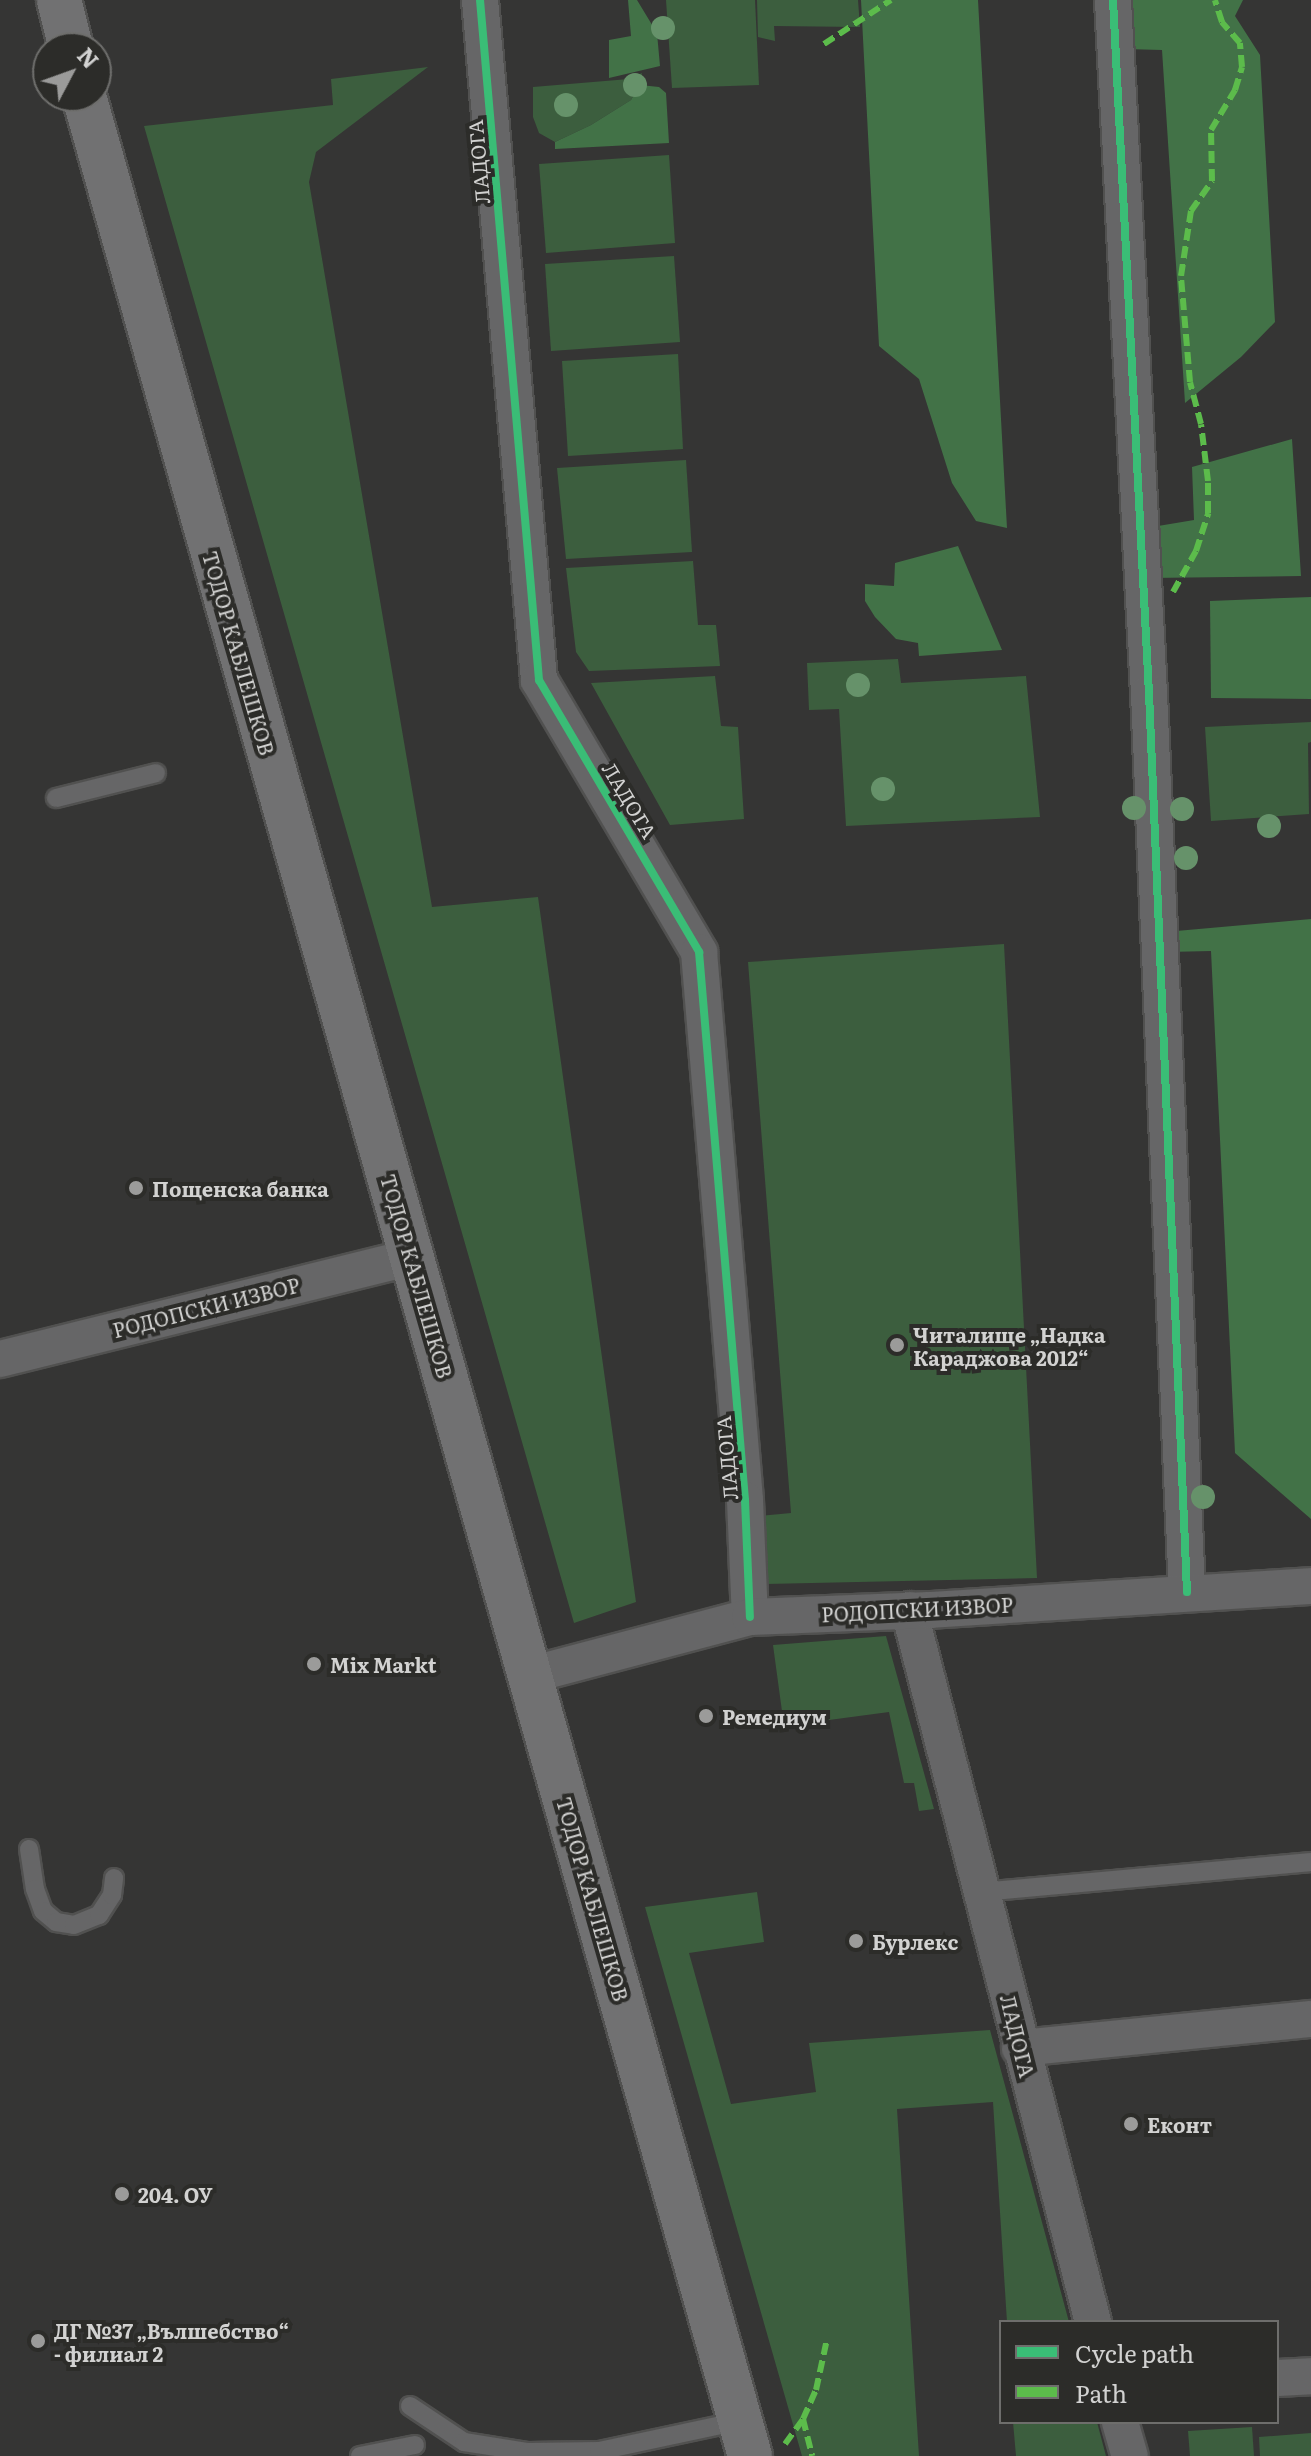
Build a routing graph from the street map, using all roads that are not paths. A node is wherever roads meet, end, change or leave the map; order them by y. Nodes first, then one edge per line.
1 (59, 0) edge
2 (480, 0) edge
3 (1113, 0) edge
4 (67, 32) edge
5 (89, 112) edge
6 (156, 773) dead end
7 (56, 798) dead end
8 (412, 1257) junction
9 (0, 1359) edge
10 (1311, 1586) edge
11 (1187, 1592) junction
12 (909, 1610) junction
13 (750, 1617) junction
14 (530, 1675) junction
15 (29, 1849) dead end
16 (1311, 1862) edge
17 (114, 1878) dead end
18 (982, 1892) junction
19 (1311, 2019) edge
20 (1020, 2048) junction
21 (1092, 2320) edge
22 (1311, 2376) edge
23 (1279, 2378) edge
24 (410, 2406) dead end
25 (1121, 2424) edge
26 (745, 2438) edge
27 (415, 2445) dead end
28 (360, 2456) edge
29 (1130, 2456) edge

1 - 4 main road
2 - 13 street, ЛАДОГА
3 - 11 street
5 - 8 main road, ТОДОР КАБЛЕШКОВ
6 - 7 lane
8 - 9 street, РОДОПСКИ ИЗВОР
8 - 14 main road, ТОДОР КАБЛЕШКОВ
10 - 11 street, РОДОПСКИ ИЗВОР
11 - 12 street, РОДОПСКИ ИЗВОР
12 - 13 street, РОДОПСКИ ИЗВОР
12 - 18 street, ЛАДОГА
13 - 14 street, РОДОПСКИ ИЗВОР
14 - 26 main road, ТОДОР КАБЛЕШКОВ
15 - 17 lane
16 - 18 lane
18 - 20 street, ЛАДОГА
19 - 20 street
20 - 21 street, ЛАДОГА
22 - 23 street
24 - 26 lane
25 - 29 street
27 - 28 lane

